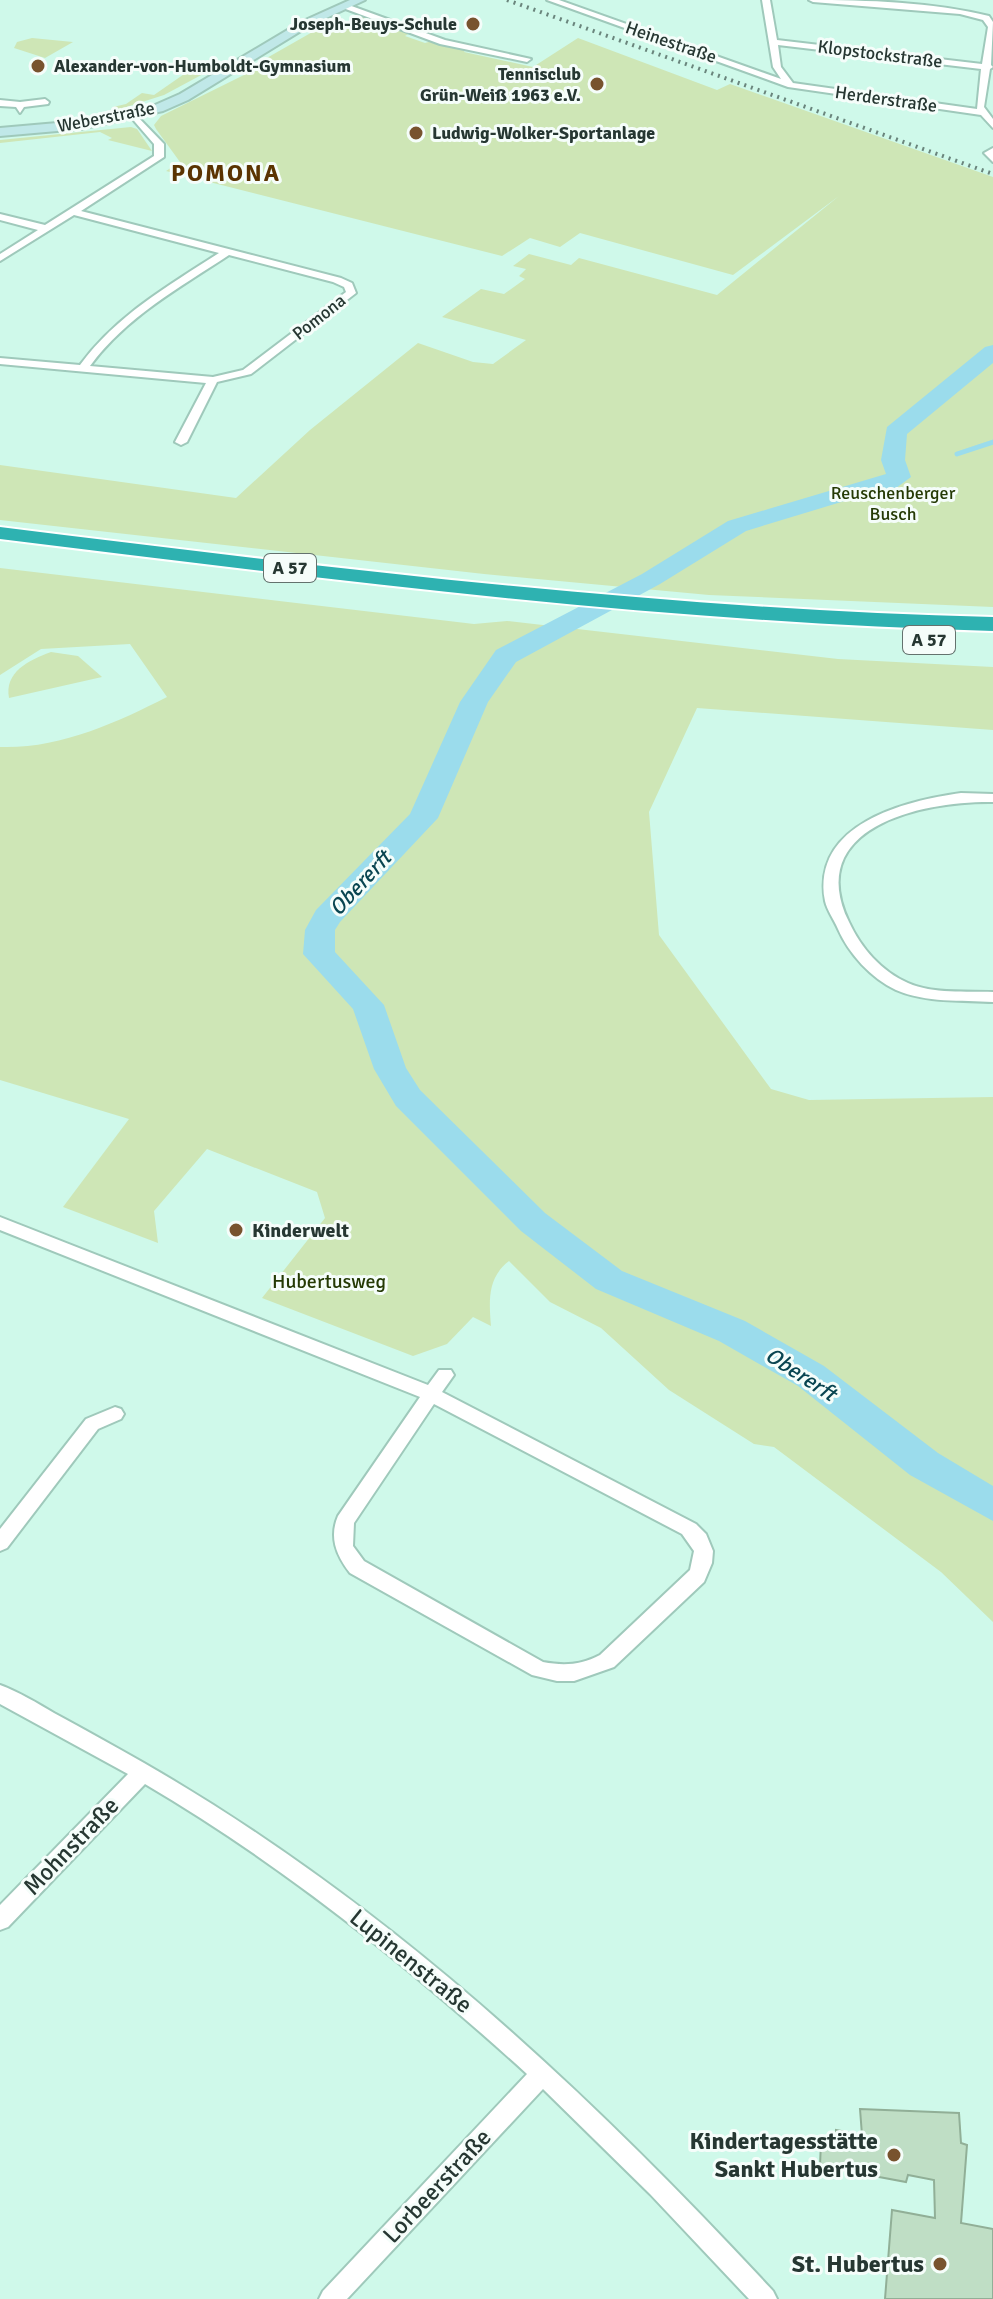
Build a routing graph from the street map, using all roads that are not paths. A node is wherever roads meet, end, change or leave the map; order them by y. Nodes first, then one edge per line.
1 (359, 0) edge
2 (551, 0) edge
3 (766, 0) edge
4 (813, 0) edge
5 (346, 6) junction
6 (772, 42) junction
7 (527, 59) dead end
8 (777, 67) junction
9 (989, 67) junction
10 (747, 69) junction
11 (791, 85) junction
12 (45, 102) dead end
13 (0, 103) edge
14 (20, 109) junction
15 (982, 112) junction
16 (133, 115) junction
17 (993, 125) edge
18 (18, 131) junction
19 (0, 132) edge
20 (993, 151) edge
21 (993, 159) edge
22 (74, 212) junction
23 (0, 217) edge
24 (47, 229) junction
25 (227, 252) junction
26 (0, 258) edge
27 (0, 361) edge
28 (83, 368) junction
29 (213, 380) junction
30 (181, 442) dead end
31 (0, 533) edge
32 (0, 551) edge
33 (574, 607) junction
34 (993, 624) edge
35 (993, 642) edge
36 (993, 798) edge
37 (993, 997) edge
38 (0, 1223) edge
39 (445, 1375) dead end
40 (431, 1394) junction
41 (115, 1414) dead end
42 (0, 1543) edge
43 (0, 1694) edge
44 (142, 1773) junction
45 (0, 1920) edge
46 (543, 2073) junction
47 (331, 2299) edge
48 (765, 2299) edge

1 - 5 main road, Weberstraße
2 - 10 street, Heinestraße
3 - 6 street
4 - 9 street
5 - 7 street
5 - 16 main road, Weberstraße
6 - 8 street
6 - 9 street, Klopstockstraße
8 - 10 street
8 - 11 street
9 - 15 street
10 - 11 street, Heinestraße
11 - 15 street, Herderstraße
12 - 14 street, Weberstraße
13 - 14 street, Weberstraße
14 - 18 street
15 - 17 street
16 - 18 main road, Weberstraße
16 - 22 street
18 - 19 main road, Weberstraße
20 - 21 street
22 - 24 street
22 - 25 street, Pomona
23 - 24 street
24 - 26 street
25 - 28 street
25 - 29 street, Pomona
27 - 28 street, Pomona
28 - 29 street, Pomona
29 - 30 street
31 - 33 highway, A 57
32 - 33 highway, A 57
33 - 34 highway, A 57
33 - 35 highway, A 57
36 - 37 street
38 - 40 street
39 - 40 street
40 - 40 street
41 - 42 street
43 - 44 street, Lupinenstraße
44 - 45 street, Mohnstraße
44 - 46 street, Lupinenstraße
46 - 47 street, Lorbeerstraße
46 - 48 street, Lupinenstraße

